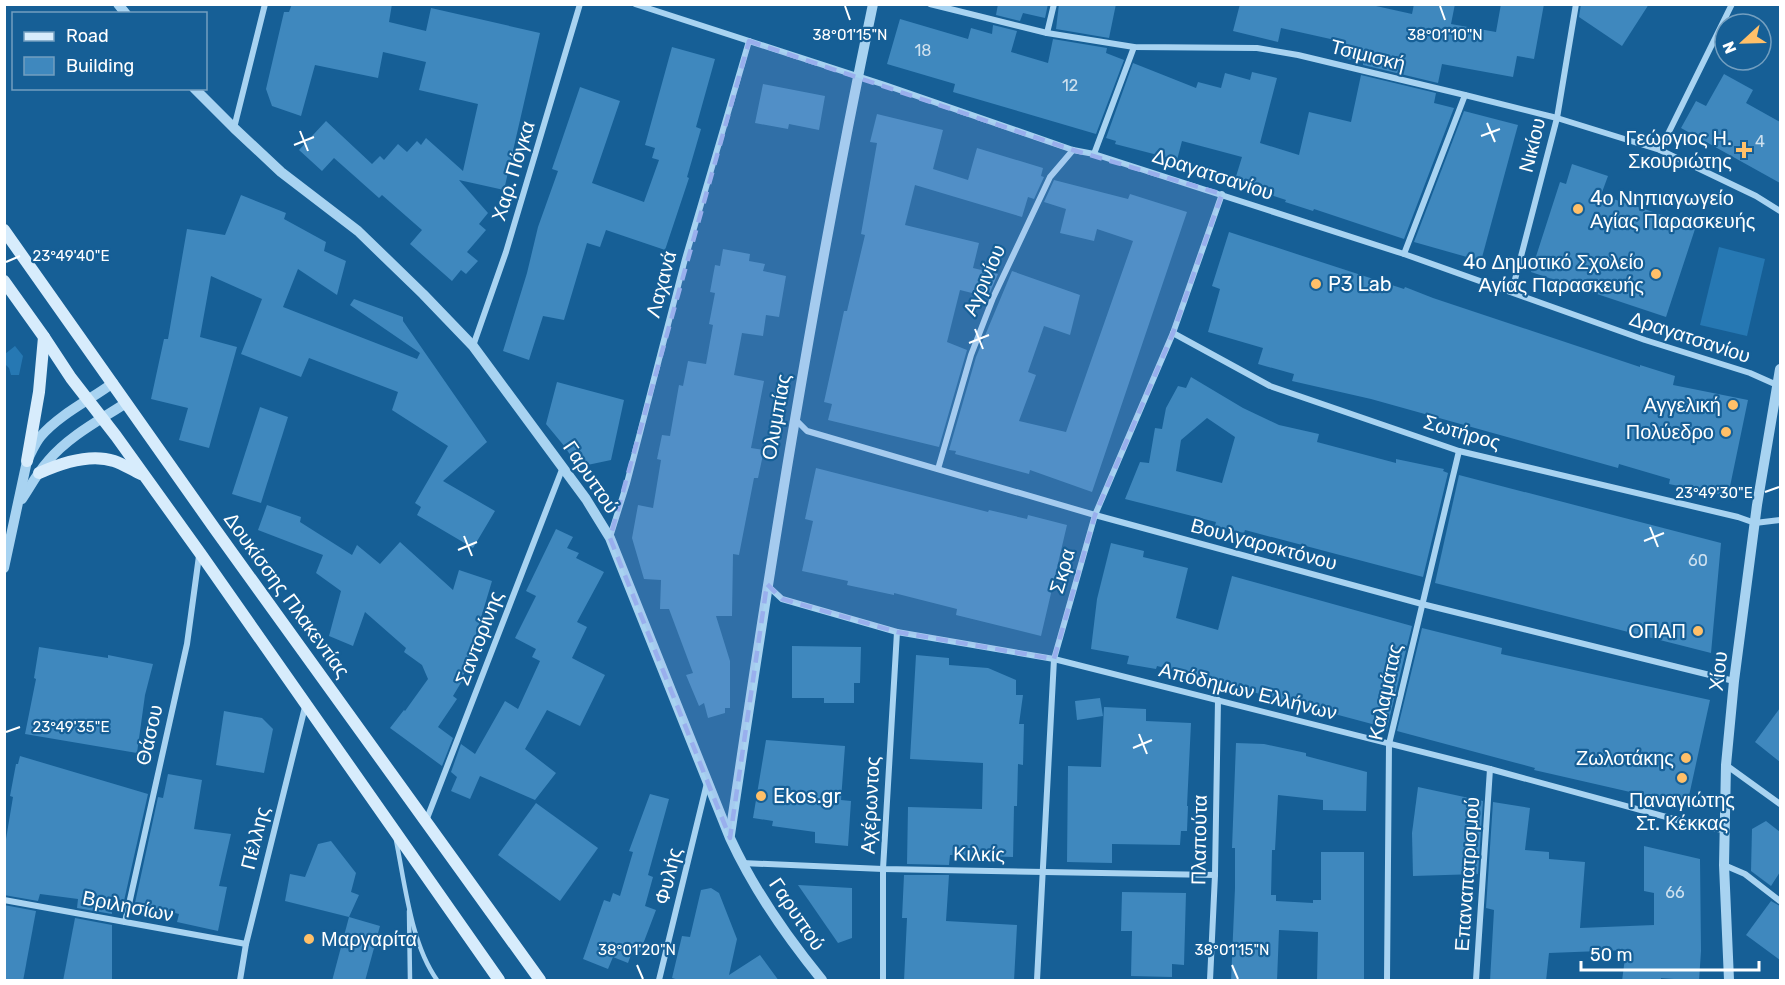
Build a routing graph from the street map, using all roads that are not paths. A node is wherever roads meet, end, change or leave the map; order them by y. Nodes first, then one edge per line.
1 (265, 4) edge
2 (580, 4) edge
3 (635, 4) edge
4 (873, 4) edge
5 (930, 4) edge
6 (1054, 4) edge
7 (1576, 4) edge
8 (1732, 4) edge
9 (1047, 33) junction
10 (749, 40) junction
11 (1134, 47) junction
12 (858, 77) junction
13 (196, 90) edge
14 (1465, 95) junction
15 (1557, 118) junction
16 (234, 128) junction
17 (1073, 150) junction
18 (1660, 150) junction
19 (1094, 154) junction
20 (1222, 194) junction
21 (1780, 210) edge
22 (4, 230) edge
23 (1404, 254) junction
24 (4, 281) edge
25 (1512, 291) junction
26 (1173, 333) junction
27 (44, 337) junction
28 (473, 346) junction
29 (1780, 369) edge
30 (113, 383) junction
31 (1777, 385) junction
32 (88, 401) junction
33 (126, 403) junction
34 (794, 418) junction
35 (102, 419) junction
36 (1459, 451) junction
37 (27, 461) junction
38 (564, 467) junction
39 (938, 469) junction
40 (39, 473) junction
41 (143, 475) junction
42 (18, 505) junction
43 (1095, 515) junction
44 (1780, 520) edge
45 (1755, 523) junction
46 (610, 538) junction
47 (200, 553) junction
48 (4, 568) edge
49 (767, 584) junction
50 (1422, 604) junction
51 (897, 632) junction
52 (1054, 659) junction
53 (1734, 681) junction
54 (1218, 700) junction
55 (306, 705) junction
56 (1389, 744) junction
57 (1726, 765) junction
58 (1490, 769) junction
59 (707, 779) junction
60 (1780, 804) edge
61 (426, 822) junction
62 (1724, 830) junction
63 (395, 835) junction
64 (730, 838) junction
65 (742, 863) junction
66 (1724, 866) junction
67 (883, 868) junction
68 (1044, 872) junction
69 (1215, 875) junction
70 (4, 900) edge
71 (1780, 901) edge
72 (409, 902) junction
73 (125, 922) junction
74 (246, 945) junction
75 (240, 981) edge
76 (410, 981) edge
77 (438, 981) edge
78 (499, 981) edge
79 (540, 981) edge
80 (659, 981) edge
81 (822, 981) edge
82 (883, 981) edge
83 (1037, 981) edge
84 (1210, 981) edge
85 (1387, 981) edge
86 (1476, 981) edge
87 (1729, 981) edge

1 - 16 street
2 - 28 street, Χαρ. Πόγκα
3 - 10 street, Δραγατσανίου
4 - 12 street, Ολυμπίας
5 - 9 street, Τσιμισκή
6 - 9 street
7 - 15 street, Νικίου
8 - 18 street
9 - 11 street, Τσιμισκή
10 - 12 street, Δραγατσανίου
10 - 46 street, Λαχανά
11 - 14 street, Τσιμισκή
11 - 19 street
12 - 17 street, Δραγατσανίου
12 - 34 street, Ολυμπίας
13 - 16 street, Γαρυττού
14 - 15 street, Τσιμισκή
14 - 23 street
15 - 18 street, Τσιμισκή
15 - 25 street, Νικίου
16 - 28 street, Γαρυττού
17 - 19 street, Δραγατσανίου
17 - 39 street, Αγρινίου
18 - 21 street, Τσιμισκή
19 - 20 street, Δραγατσανίου
20 - 23 street, Δραγατσανίου
20 - 26 street, Σκρα
22 - 30 main road, Δουκίσσης Πλακεντίας
23 - 25 street, Δραγατσανίου
24 - 27 main road
25 - 31 street, Δραγατσανίου
26 - 36 street, Σωτήρος
26 - 43 street, Σκρα
27 - 32 main road
27 - 37 main road
28 - 38 street, Γαρυττού
29 - 31 street, Χίου
30 - 32 street
30 - 33 main road, Δουκίσσης Πλακεντίας
31 - 45 street, Χίου
32 - 35 main road
32 - 37 street
33 - 35 street
33 - 61 main road, Δουκίσσης Πλακεντίας
34 - 39 street, Βουλγαροκτόνου
34 - 49 street, Ολυμπίας
35 - 40 street
35 - 41 main road
36 - 45 street, Σωτήρος
36 - 50 street, Καλαμάτας
37 - 42 street
38 - 46 street, Γαρυττού
38 - 61 street, Σαντορίνης
39 - 43 street, Βουλγαροκτόνου
40 - 41 main road
40 - 42 street
41 - 47 main road
42 - 48 street
43 - 50 street, Βουλγαροκτόνου
43 - 52 street, Σκρα
44 - 45 street
45 - 53 street, Χίου
46 - 59 street, Γαρυττού
47 - 55 main road
47 - 73 street, Θάσου
49 - 51 street, Απόδημων Ελλήνων
49 - 64 street, Ολυμπίας
50 - 53 street, Βουλγαροκτόνου
50 - 56 street, Καλαμάτας
51 - 52 street, Απόδημων Ελλήνων
51 - 67 street, Αχέρωντος
52 - 54 street, Απόδημων Ελλήνων
52 - 68 street, Σκρα
53 - 57 street, Χίου
54 - 56 street, Απόδημων Ελλήνων
54 - 69 street, Πλαπούτα
55 - 63 main road
55 - 74 street, Πέλλης
56 - 58 street, Απόδημων Ελλήνων
56 - 85 street, Καλαμάτας
57 - 60 street
57 - 62 street, Χίου
58 - 62 street, Απόδημων Ελλήνων
58 - 86 street, Επαναπατρισμού
59 - 64 street, Γαρυττού
59 - 80 street, Φυλής
61 - 79 main road, Δουκίσσης Πλακεντίας
62 - 66 street, Χίου
63 - 72 lane
63 - 78 main road
64 - 65 street, Γαρυττού
65 - 67 street, Κιλκίς
65 - 81 street, Γαρυττού
66 - 71 street
66 - 87 street, Χίου
67 - 68 street, Κιλκίς
67 - 82 street, Αχέρωντος
68 - 69 street, Κιλκίς
68 - 83 street, Σκρα
69 - 84 street, Πλαπούτα
70 - 73 street, Βριλησίων
72 - 76 lane
72 - 77 lane
73 - 74 street, Βριλησίων
74 - 75 street, Πέλλης

